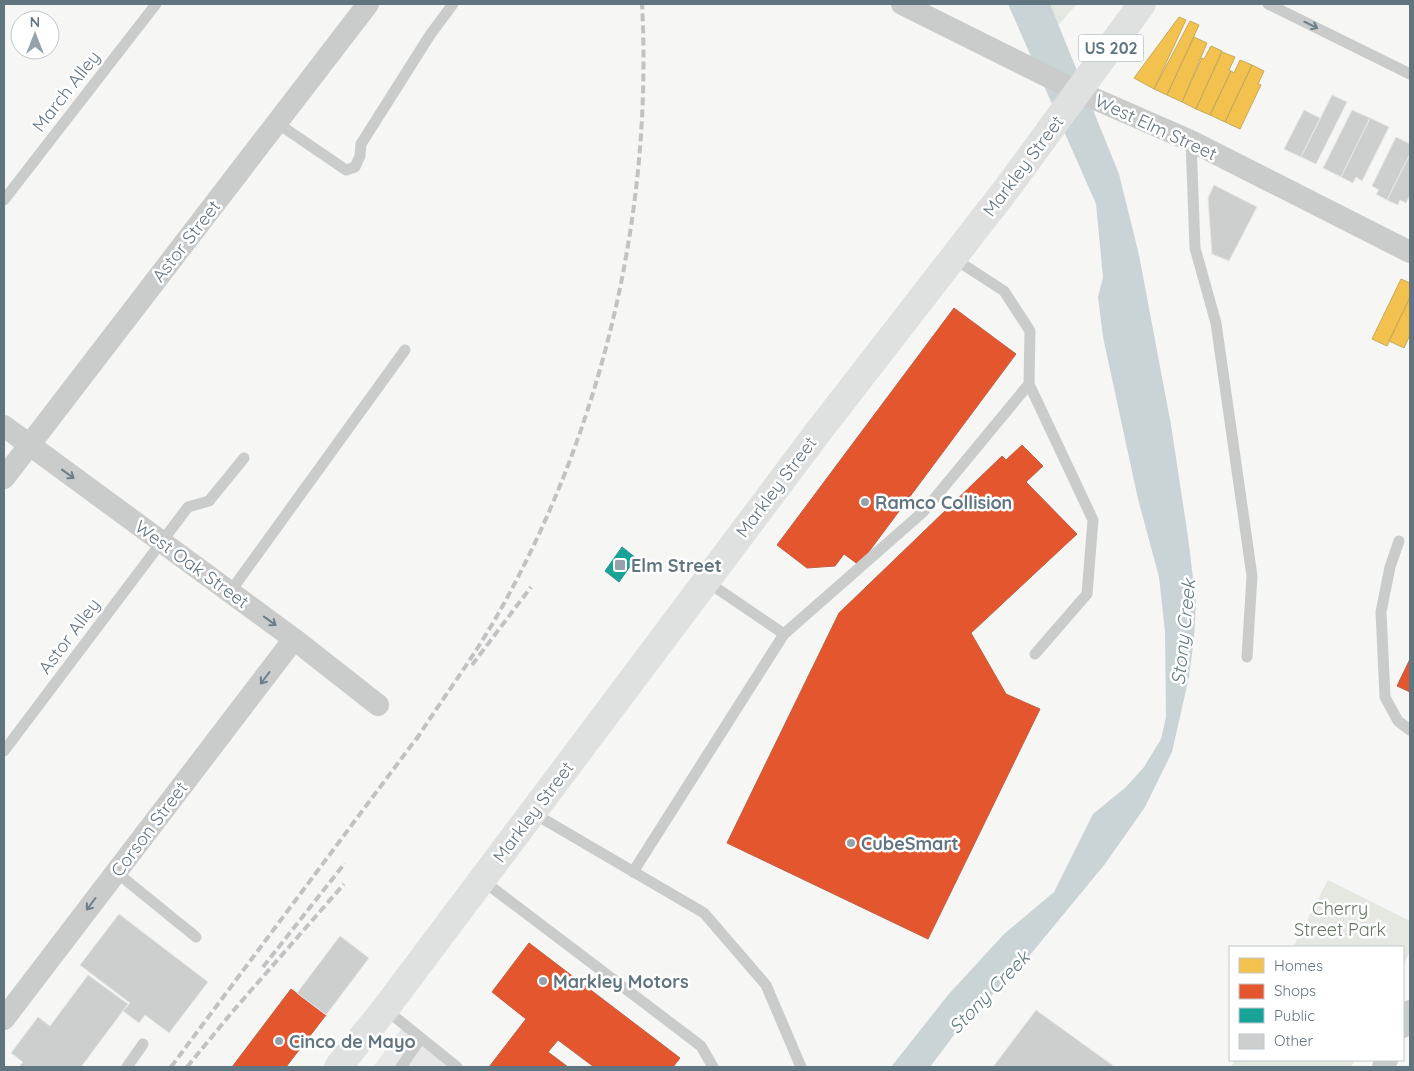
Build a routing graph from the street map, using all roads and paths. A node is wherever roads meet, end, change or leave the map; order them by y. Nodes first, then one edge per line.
1 (156, 4) edge
2 (368, 4) edge
3 (902, 4) edge
4 (1142, 4) edge
5 (1268, 4) edge
6 (448, 6) edge
7 (1410, 74) edge
8 (1079, 92) junction
9 (276, 123) junction
10 (1191, 141) junction
11 (4, 200) edge
12 (1410, 252) edge
13 (953, 258) junction
14 (405, 350) dead end
15 (1028, 384) junction
16 (4, 426) edge
17 (29, 444) junction
18 (244, 458) dead end
19 (4, 478) edge
20 (1399, 541) dead end
21 (162, 543) junction
22 (706, 581) junction
23 (230, 592) junction
24 (784, 634) junction
25 (294, 639) junction
26 (1035, 654) dead end
27 (1247, 656) dead end
28 (378, 705) dead end
29 (1410, 730) edge
30 (4, 751) edge
31 (533, 813) junction
32 (116, 872) junction
33 (633, 872) junction
34 (482, 880) junction
35 (196, 937) dead end
36 (385, 1009) junction
37 (1410, 1011) edge
38 (4, 1019) edge
39 (1404, 1025) edge
40 (421, 1038) junction
41 (142, 1044) dead end
42 (127, 1067) edge
43 (338, 1067) edge
44 (402, 1067) edge
45 (458, 1067) edge
46 (713, 1067) edge
47 (801, 1067) edge

1 - 11 lane, March Alley
2 - 9 street, Astor Street
3 - 8 street, West Elm Street
4 - 8 highway, Markley Street / US 202
5 -> 7 lane
6 - 9 lane
8 - 10 street, West Elm Street
8 - 13 highway, Markley Street / US 202
9 - 17 street, Astor Street
10 - 12 street, West Elm Street
10 - 27 lane
13 - 15 lane
13 - 22 highway, Markley Street / US 202
14 - 23 lane
15 - 24 lane
15 - 26 lane
16 - 17 street, West Oak Street
17 - 19 street, Astor Street
17 -> 21 street, West Oak Street
18 - 21 lane, Astor Alley
20 - 29 lane
21 - 23 street, West Oak Street
21 - 30 lane, Astor Alley
22 - 24 lane
22 - 31 highway, Markley Street / US 202
23 -> 25 street, West Oak Street
24 - 33 lane
25 - 28 street, West Oak Street
25 -> 32 street, Corson Street
31 - 33 lane
31 - 34 highway, Markley Street / US 202
32 - 35 lane
32 -> 38 street, Corson Street
33 - 47 lane
34 - 36 highway, Markley Street / US 202
34 - 46 lane
36 - 40 lane
36 - 43 highway, Markley Street / US 202
37 - 39 street
40 - 44 lane
40 - 45 lane
41 - 42 lane

